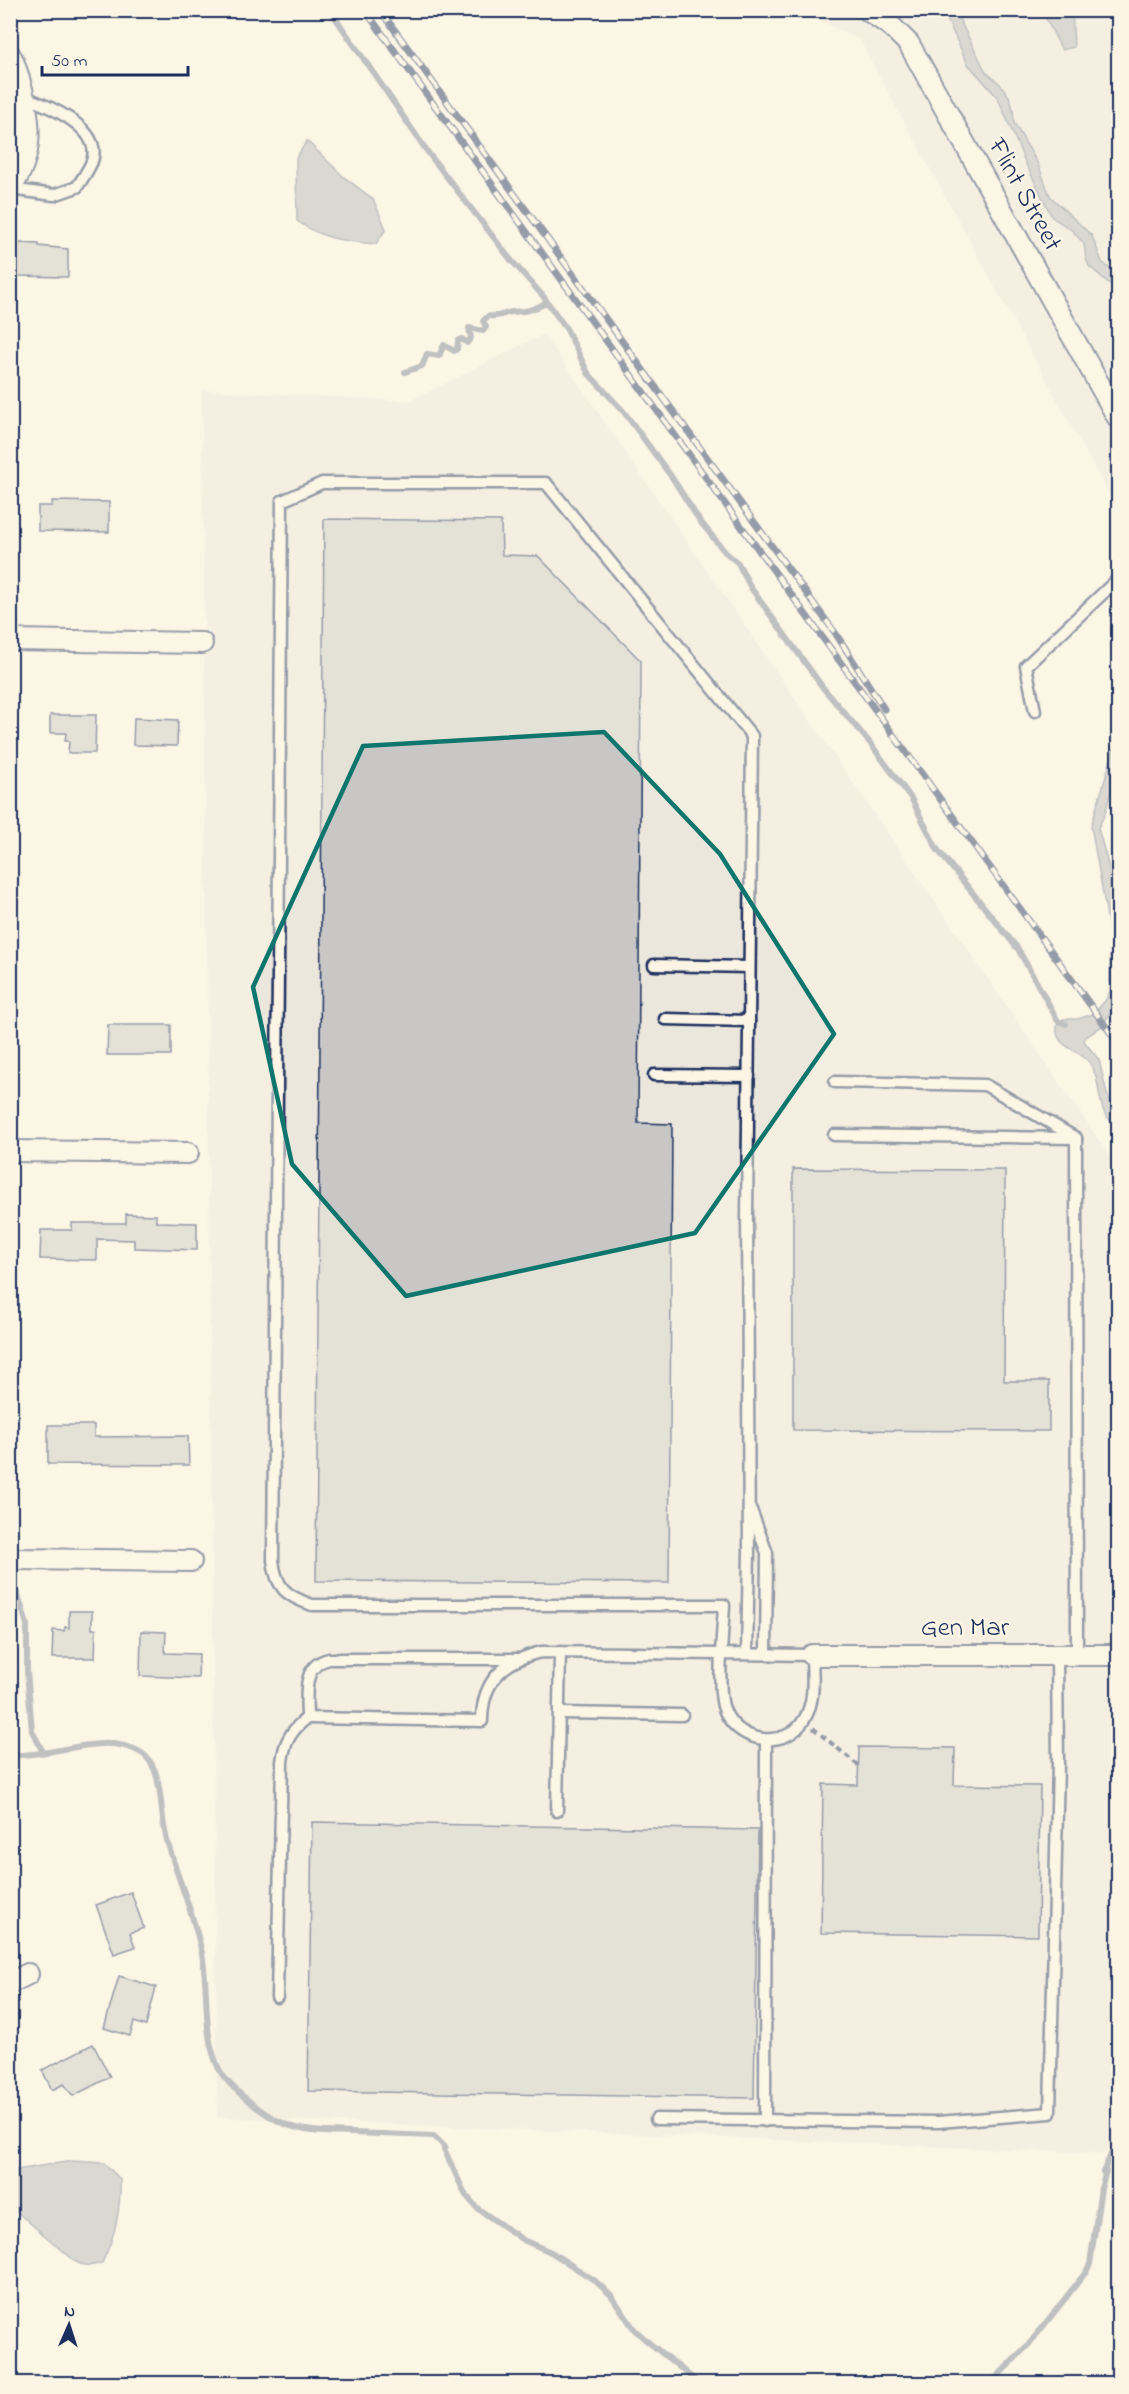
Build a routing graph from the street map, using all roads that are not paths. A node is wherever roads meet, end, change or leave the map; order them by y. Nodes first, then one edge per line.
1 (867, 10) edge
2 (10, 55) edge
3 (24, 98) junction
4 (10, 189) edge
5 (1119, 418) edge
6 (1119, 579) edge
7 (10, 640) edge
8 (202, 643) dead end
9 (1035, 711) dead end
10 (654, 965) dead end
11 (749, 967) junction
12 (665, 1019) dead end
13 (749, 1021) junction
14 (654, 1075) dead end
15 (749, 1076) junction
16 (835, 1082) dead end
17 (834, 1135) dead end
18 (1076, 1138) junction
19 (10, 1151) edge
20 (188, 1154) dead end
21 (749, 1504) junction
22 (10, 1559) edge
23 (191, 1561) dead end
24 (560, 1652) junction
25 (722, 1654) junction
26 (747, 1654) junction
27 (766, 1654) junction
28 (812, 1655) junction
29 (1058, 1655) junction
30 (1077, 1655) junction
31 (1119, 1655) edge
32 (519, 1659) junction
33 (559, 1713) junction
34 (682, 1715) dead end
35 (307, 1718) junction
36 (766, 1740) junction
37 (557, 1811) dead end
38 (277, 1997) dead end
39 (656, 2119) dead end
40 (765, 2121) junction

1 - 5 street, Flint Street
2 - 3 street
3 - 4 street
3 - 4 lane
6 - 9 lane
7 - 8 street
10 - 11 lane
11 - 13 lane
11 - 25 lane
12 - 13 lane
13 - 15 lane
14 - 15 lane
15 - 21 lane
16 - 18 lane
17 - 18 lane
18 - 30 lane
19 - 20 street
21 - 26 lane
21 - 27 lane
22 - 23 street
24 - 25 lane
24 - 32 lane
24 - 33 lane
25 - 26 lane
25 - 36 lane
26 - 27 lane
27 - 28 lane
28 - 29 street, Gen Mar
28 - 36 lane
29 - 30 street, Gen Mar
29 - 40 lane
30 - 31 street, Gen Mar
32 - 35 lane
32 - 35 lane
33 - 34 lane
33 - 37 lane
35 - 38 lane
36 - 40 lane
39 - 40 lane

